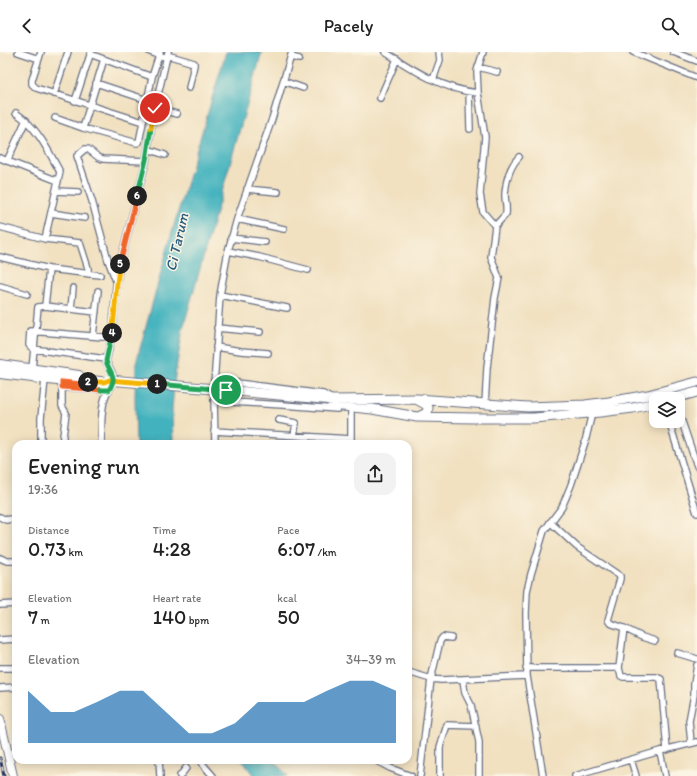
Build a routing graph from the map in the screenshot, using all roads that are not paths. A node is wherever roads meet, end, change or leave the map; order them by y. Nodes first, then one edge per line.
1 (18, 52) edge
2 (41, 52) edge
3 (68, 52) edge
4 (150, 52) edge
5 (385, 52) edge
6 (439, 52) edge
7 (483, 52) edge
8 (632, 52) edge
9 (673, 52) edge
10 (694, 52) edge
11 (91, 53) edge
12 (159, 54) edge
13 (292, 54) edge
14 (392, 54) edge
15 (168, 55) edge
16 (39, 59) junction
17 (104, 59) junction
18 (299, 59) dead end
19 (397, 59) junction
20 (694, 60) edge
21 (478, 67) junction
22 (497, 72) dead end
23 (152, 76) junction
24 (697, 78) edge
25 (433, 80) junction
26 (283, 81) junction
27 (96, 83) junction
28 (189, 88) dead end
29 (303, 88) dead end
30 (469, 92) junction
31 (478, 93) junction
32 (54, 94) junction
33 (380, 98) dead end
34 (147, 100) junction
35 (75, 101) junction
36 (90, 105) junction
37 (155, 108) junction
38 (16, 113) dead end
39 (177, 114) dead end
40 (55, 118) dead end
41 (26, 120) junction
42 (143, 122) junction
43 (83, 128) junction
44 (470, 129) dead end
45 (148, 149) junction
46 (165, 155) dead end
47 (519, 157) dead end
48 (0, 158) edge
49 (146, 160) junction
50 (7, 161) junction
51 (58, 181) junction
52 (247, 189) junction
53 (56, 191) junction
54 (78, 192) dead end
55 (278, 192) dead end
56 (51, 213) junction
57 (85, 218) dead end
58 (237, 219) junction
59 (496, 226) junction
60 (0, 227) edge
61 (284, 229) dead end
62 (232, 238) junction
63 (45, 239) junction
64 (266, 242) dead end
65 (228, 252) junction
66 (0, 257) edge
67 (49, 269) junction
68 (308, 270) dead end
69 (88, 274) junction
70 (100, 275) dead end
71 (116, 282) junction
72 (0, 286) edge
73 (73, 288) dead end
74 (98, 291) dead end
75 (27, 294) dead end
76 (220, 295) junction
77 (45, 306) junction
78 (287, 308) dead end
79 (71, 309) junction
80 (96, 312) junction
81 (217, 328) junction
82 (35, 331) junction
83 (260, 332) dead end
84 (93, 336) junction
85 (103, 337) dead end
86 (216, 347) junction
87 (33, 349) junction
88 (268, 353) dead end
89 (106, 359) junction
90 (0, 364) edge
91 (32, 369) junction
92 (0, 370) edge
93 (0, 374) edge
94 (45, 380) junction
95 (90, 381) junction
96 (63, 382) junction
97 (697, 382) edge
98 (107, 386) junction
99 (697, 392) edge
100 (226, 393) junction
101 (685, 395) edge
102 (417, 399) junction
103 (333, 400) junction
104 (445, 401) junction
105 (485, 405) junction
106 (649, 405) edge
107 (351, 409) junction
108 (590, 416) dead end
109 (417, 417) junction
110 (440, 419) junction
111 (279, 420) dead end
112 (671, 428) edge
113 (684, 428) edge
114 (214, 431) junction
115 (294, 436) junction
116 (41, 440) edge
117 (63, 440) edge
118 (102, 440) edge
119 (215, 440) edge
120 (340, 440) edge
121 (351, 440) edge
122 (697, 466) edge
123 (697, 513) edge
124 (0, 517) edge
125 (12, 519) edge
126 (550, 522) junction
127 (0, 558) edge
128 (12, 561) edge
129 (12, 604) edge
130 (0, 605) edge
131 (624, 628) junction
132 (451, 638) dead end
133 (12, 639) edge
134 (0, 640) edge
135 (655, 641) dead end
136 (677, 653) dead end
137 (697, 659) edge
138 (697, 666) edge
139 (0, 668) edge
140 (12, 668) edge
141 (526, 668) junction
142 (620, 668) junction
143 (412, 673) edge
144 (527, 676) junction
145 (431, 679) junction
146 (463, 680) junction
147 (12, 687) edge
148 (0, 688) edge
149 (0, 719) edge
150 (476, 726) junction
151 (694, 743) edge
152 (666, 750) junction
153 (660, 751) junction
154 (631, 760) junction
155 (159, 764) edge
156 (202, 764) edge
157 (382, 764) edge
158 (186, 768) dead end
159 (599, 768) junction
160 (13, 776) edge
161 (160, 776) edge
162 (180, 776) edge
163 (214, 776) edge
164 (411, 776) edge
165 (420, 776) edge
166 (440, 776) edge
167 (479, 776) edge
168 (543, 776) edge
169 (575, 776) edge
170 (601, 776) edge
171 (636, 776) edge
172 (665, 776) edge

1 - 16 street
2 - 16 street
3 - 32 street
4 - 12 street
5 - 14 street
6 - 25 street
7 - 21 street
8 - 24 street
9 - 20 street
10 - 20 street
11 - 17 street
11 - 35 street
12 - 15 street
12 - 23 street
13 - 18 street
13 - 26 street
14 - 19 street
15 - 28 street
15 - 37 street
16 - 32 street
17 - 23 street
17 - 27 street
19 - 25 street
19 - 33 street
21 - 22 street
21 - 31 street
23 - 34 street
25 - 30 street
26 - 29 street
26 - 52 street
27 - 34 street
27 - 36 street
30 - 31 street
30 - 44 street
31 - 59 street
32 - 35 street
34 - 42 street
35 - 36 street
36 - 42 street
36 - 43 street
37 - 39 street
37 - 45 street
38 - 41 street
40 - 43 street
41 - 50 street
41 - 51 street
42 - 43 street
45 - 46 street
45 - 49 street
47 - 59 street
48 - 50 street
49 - 71 street
49 - 71 street
50 - 51 street
51 - 53 street
52 - 55 street
52 - 58 street
53 - 54 street
53 - 56 street
56 - 57 street
56 - 63 street
58 - 61 street
58 - 62 street
59 - 105 street
60 - 63 street
62 - 64 street
62 - 65 street
63 - 69 street
65 - 68 street
65 - 76 street
66 - 67 street
67 - 69 street
67 - 77 street
69 - 70 street
71 - 89 street
72 - 75 street
73 - 79 street
74 - 80 street
76 - 78 street
76 - 81 street
77 - 79 street
77 - 82 street
79 - 80 street
80 - 84 street
81 - 83 street
81 - 86 street
82 - 84 street
82 - 87 street
84 - 85 street
86 - 88 street
86 - 103 street
87 - 89 street
87 - 91 street
89 - 98 street
90 - 91 main road
91 - 95 main road
92 - 96 main road
93 - 94 main road
94 - 96 main road
94 - 116 street
95 - 96 main road
95 - 98 main road
96 - 98 street
96 - 117 street
97 - 105 main road
98 - 100 main road, bridge
98 - 118 street
99 - 101 main road
100 - 103 main road
100 - 107 main road
102 - 103 main road
102 - 104 main road
102 - 109 main road
104 - 105 main road
104 - 110 main road
106 - 110 main road
107 - 109 main road
107 - 114 street
107 - 121 street
108 - 126 street
109 - 110 main road
111 - 115 street
112 - 123 street
113 - 122 street
114 - 115 street
114 - 119 street
115 - 120 street
124 - 125 street
126 - 131 street
126 - 141 street
127 - 128 street
129 - 130 street
131 - 135 street
131 - 142 street
132 - 145 street
133 - 134 street
136 - 137 street
138 - 151 street
139 - 140 street
141 - 142 street
141 - 144 street
142 - 152 street
143 - 145 street
144 - 146 street
144 - 168 street
145 - 146 street
145 - 165 street
146 - 150 street
147 - 148 street
149 - 160 main road
150 - 166 street
150 - 167 street
151 - 152 street
152 - 153 street
153 - 154 street
153 - 172 street
154 - 159 street
154 - 171 street
155 - 161 street
156 - 163 street
157 - 164 street
158 - 162 street
159 - 169 street
159 - 170 street

